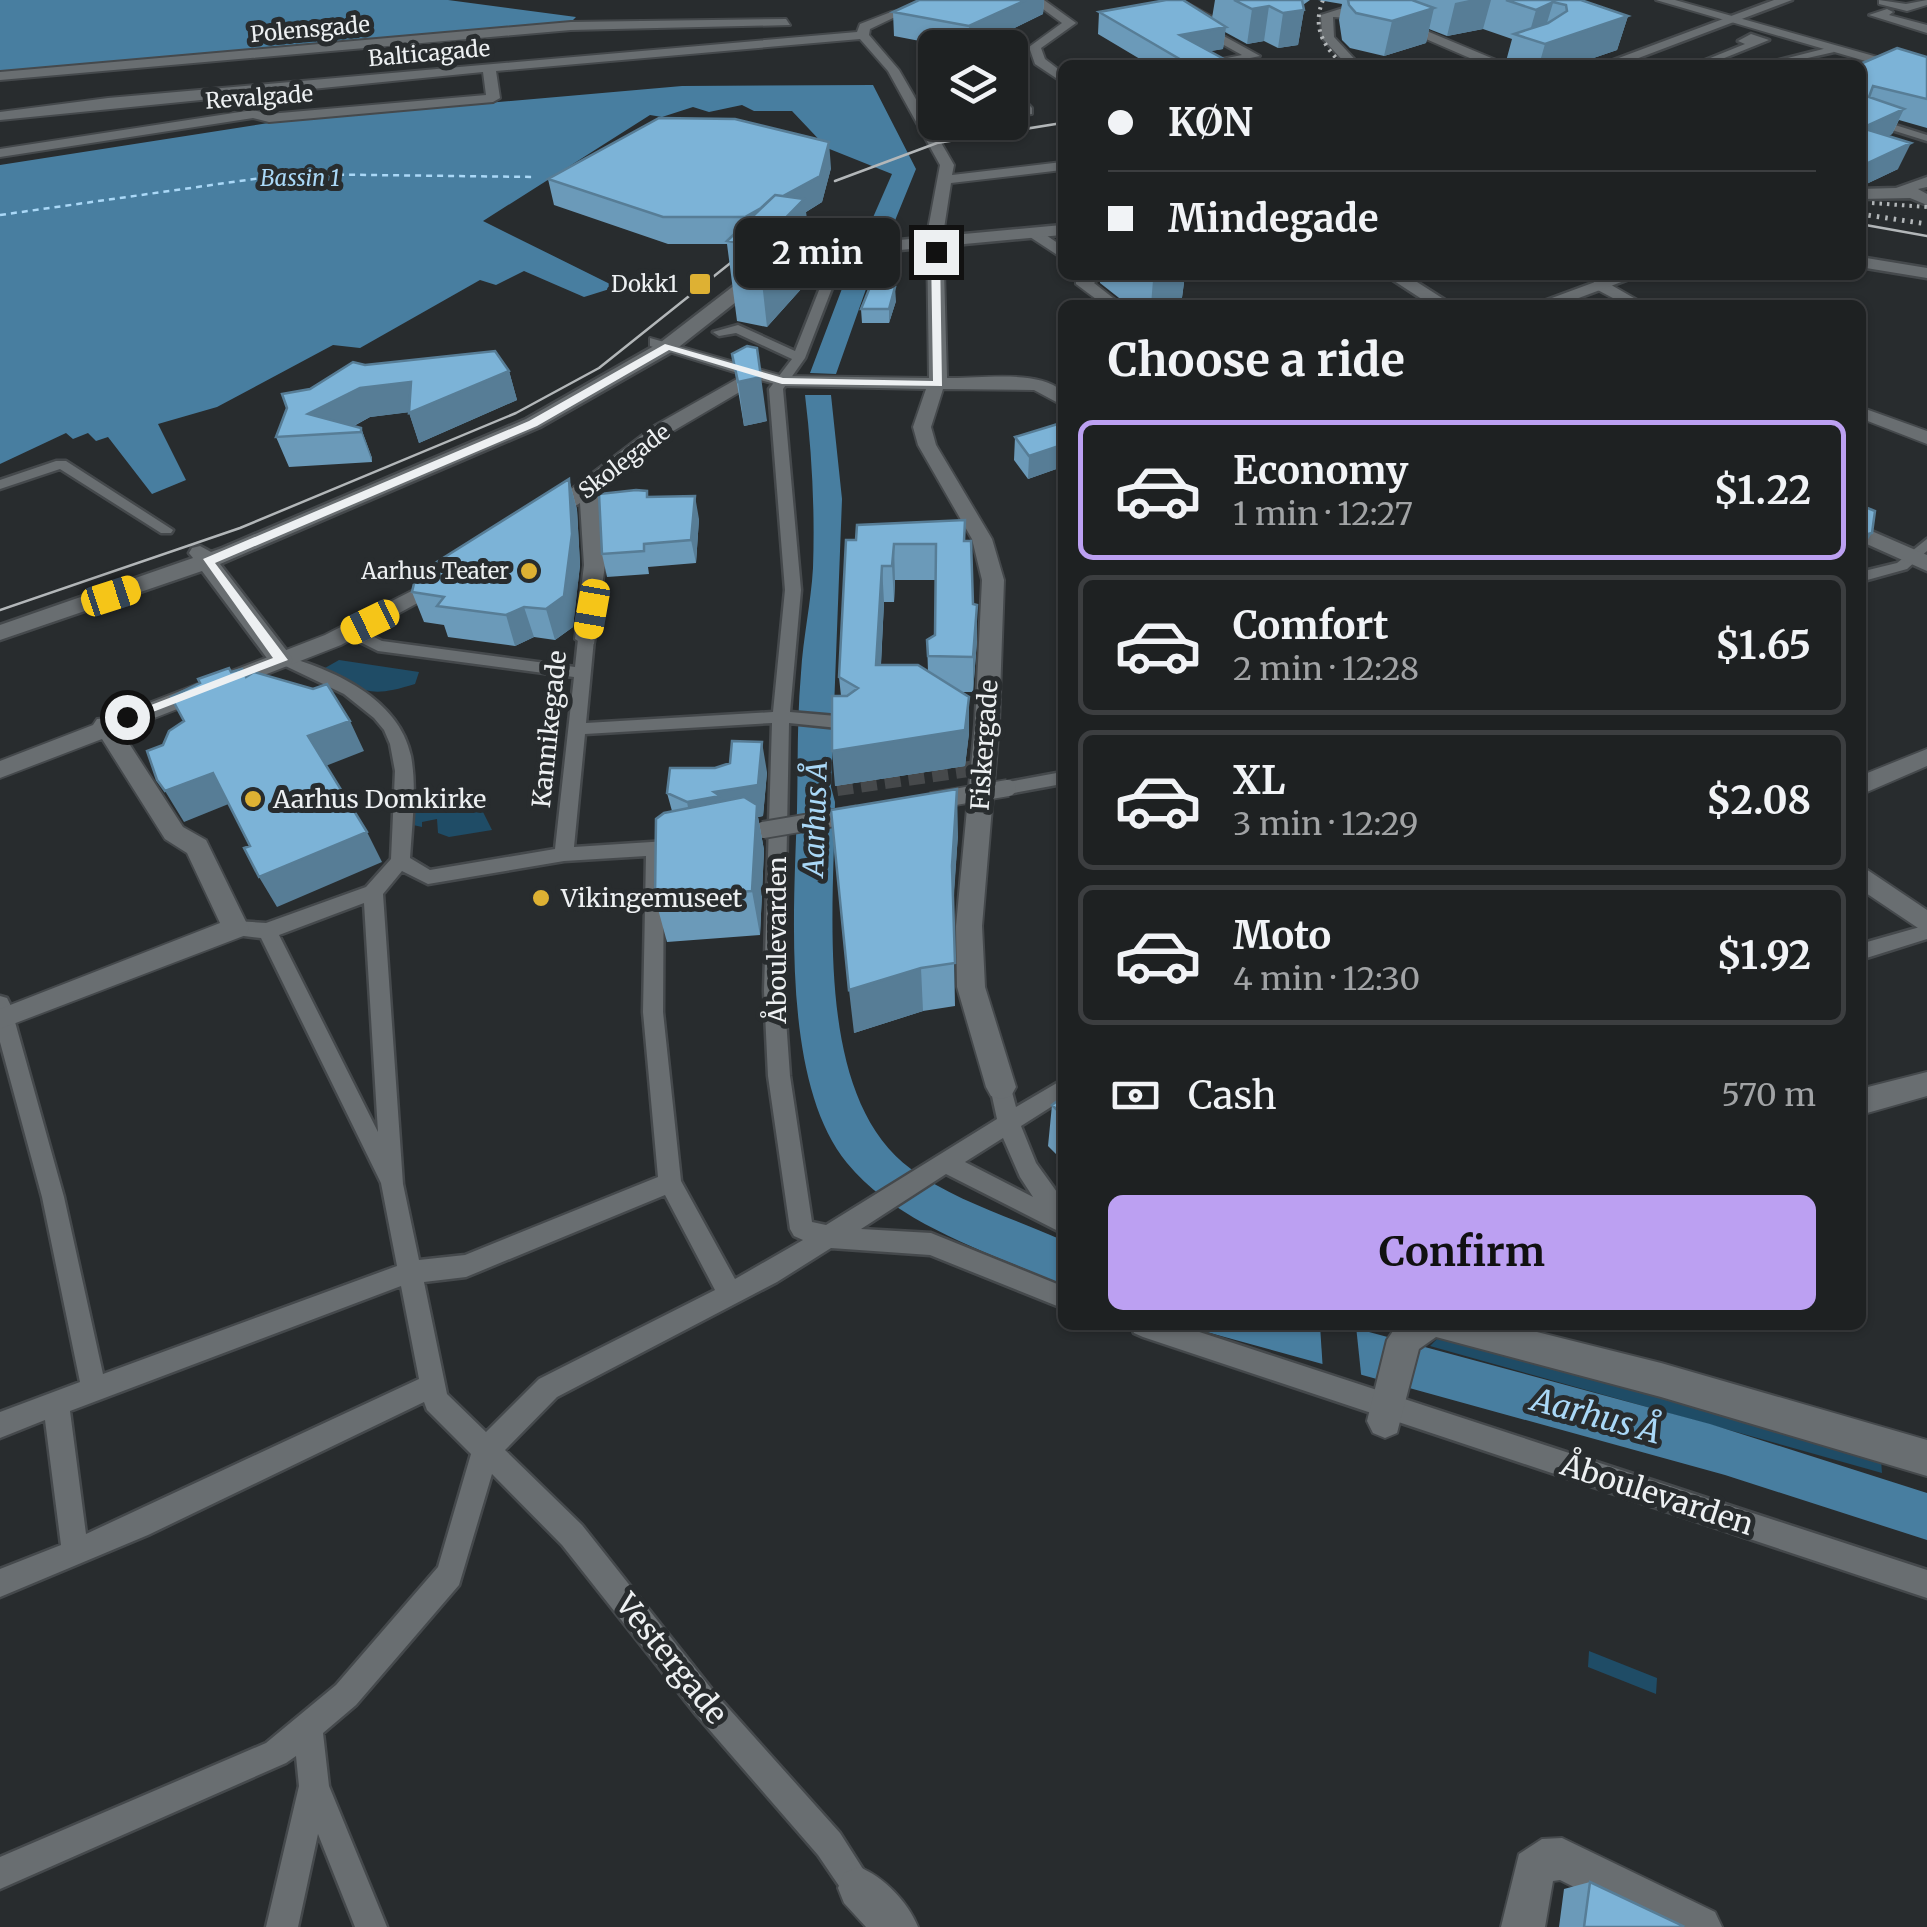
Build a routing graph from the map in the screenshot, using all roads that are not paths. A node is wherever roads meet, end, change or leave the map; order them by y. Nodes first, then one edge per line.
1 (1046, 0) edge
2 (1172, 0) edge
3 (1662, 0) edge
4 (1786, 0) edge
5 (1927, 1) edge
6 (1032, 2) edge
7 (1885, 7) edge
8 (947, 10) edge
9 (1421, 12) edge
10 (1390, 20) junction
11 (1731, 20) junction
12 (802, 23) dead end
13 (820, 23) dead end
14 (597, 25) junction
15 (1927, 29) edge
16 (863, 31) junction
17 (1897, 48) edge
18 (294, 50) junction
19 (1831, 50) junction
20 (608, 56) junction
21 (1517, 57) dead end
22 (1779, 59) joint
23 (1866, 59) junction
24 (1235, 60) edge
25 (1349, 60) edge
26 (1488, 60) edge
27 (1511, 60) edge
28 (1621, 60) edge
29 (1712, 60) edge
30 (118, 65) junction
31 (489, 68) junction
32 (1058, 75) edge
33 (1927, 75) edge
34 (0, 76) edge
35 (291, 86) junction
36 (108, 102) junction
37 (0, 116) edge
38 (288, 116) junction
39 (1866, 116) edge
40 (1927, 134) edge
41 (0, 153) edge
42 (1058, 166) edge
43 (944, 180) junction
44 (1927, 182) edge
45 (1909, 193) junction
46 (1866, 194) edge
47 (1927, 200) edge
48 (1058, 222) edge
49 (1058, 231) edge
50 (1035, 234) junction
51 (936, 239) junction
52 (850, 245) junction
53 (1058, 251) edge
54 (1866, 263) edge
55 (1927, 274) edge
56 (1087, 280) edge
57 (1402, 280) edge
58 (1616, 280) edge
59 (1600, 285) junction
60 (1107, 300) edge
61 (1436, 300) edge
62 (1556, 300) edge
63 (1628, 300) edge
64 (718, 332) dead end
65 (662, 344) junction
66 (799, 358) junction
67 (756, 375) junction
68 (792, 382) junction
69 (938, 384) junction
70 (1058, 397) edge
71 (1866, 414) edge
72 (1927, 438) edge
73 (0, 485) edge
74 (588, 490) junction
75 (166, 530) dead end
76 (522, 532) edge
77 (1866, 535) edge
78 (1922, 554) edge
79 (204, 558) junction
80 (472, 563) edge
81 (1866, 575) edge
82 (0, 622) edge
83 (350, 631) junction
84 (0, 633) edge
85 (586, 640) joint
86 (282, 660) junction
87 (580, 674) junction
88 (786, 718) junction
89 (841, 723) edge
90 (105, 725) junction
91 (576, 729) junction
92 (1927, 757) edge
93 (0, 770) edge
94 (1058, 779) edge
95 (1866, 783) edge
96 (910, 805) edge
97 (886, 809) edge
98 (755, 831) edge
99 (683, 845) edge
100 (655, 850) junction
101 (564, 854) junction
102 (400, 861) junction
103 (1866, 878) edge
104 (373, 892) junction
105 (1927, 924) edge
106 (236, 928) junction
107 (267, 932) junction
108 (1927, 932) edge
109 (1866, 950) edge
110 (2, 1011) edge
111 (1927, 1084) edge
112 (1001, 1087) joint
113 (1058, 1091) edge
114 (1866, 1100) edge
115 (1008, 1120) junction
116 (945, 1165) junction
117 (670, 1182) junction
118 (392, 1184) junction
119 (1058, 1210) edge
120 (1058, 1221) edge
121 (830, 1237) junction
122 (411, 1272) junction
123 (730, 1294) junction
124 (1058, 1294) edge
125 (1157, 1330) edge
126 (1466, 1330) edge
127 (1414, 1332) edge
128 (94, 1388) junction
129 (434, 1393) junction
130 (56, 1403) junction
131 (1387, 1407) junction
132 (0, 1425) edge
133 (485, 1452) junction
134 (1927, 1458) edge
135 (75, 1551) junction
136 (7, 1580) edge
137 (1927, 1584) edge
138 (308, 1730) junction
139 (314, 1786) junction
140 (0, 1873) edge
141 (860, 1888) joint
142 (282, 1927) edge
143 (371, 1927) edge
144 (896, 1927) edge
145 (1522, 1927) edge
146 (1700, 1927) edge

1 - 6 street
2 - 24 street
3 - 11 street
4 - 11 street
5 - 7 street
6 - 32 street
7 - 15 street
8 - 16 street
9 - 10 street
10 - 25 street
10 - 26 street
11 - 19 street
11 - 28 street
12 - 14 street, Polensgade
13 - 16 street
14 - 18 street, Polensgade
14 - 20 street
16 - 20 street, Balticagade
16 - 43 street
17 - 23 street
18 - 30 street, Polensgade
18 - 35 street
19 - 22 street
19 - 23 street
20 - 31 street, Balticagade
21 - 27 street
22 - 29 street
23 - 33 street
30 - 34 street, Polensgade
30 - 36 street
31 - 35 street, Balticagade
31 - 38 street, Revalgade
35 - 36 street, Balticagade
35 - 38 street
36 - 37 street, Balticagade
38 - 41 street, Revalgade
39 - 40 street
42 - 43 street
43 - 51 street, Fiskergade
44 - 45 street
45 - 46 street
45 - 47 street
48 - 51 street
49 - 50 street
50 - 51 street
50 - 53 street
51 - 52 street
51 - 69 street, Fiskergade
52 - 65 street
52 - 66 street
54 - 55 street
56 - 60 street
57 - 61 street
58 - 59 street
59 - 62 street
59 - 63 street
64 - 66 street
65 - 67 street
65 - 79 street
66 - 68 street
67 - 68 street
67 - 74 street, Skolegade
68 - 69 street
68 - 88 street, Åboulevarden
69 - 70 street
69 - 112 street, Fiskergade
71 - 72 street
73 - 75 street
74 - 76 street, Skolegade
74 - 85 street, Kannikegade
77 - 78 street
78 - 81 street
79 - 82 street
79 - 84 street
79 - 86 street
80 - 83 street
83 - 86 street
83 - 87 street
85 - 87 street, Kannikegade
86 - 90 street
86 - 102 street
87 - 91 street, Kannikegade
88 - 89 street
88 - 91 street
88 - 121 street, Åboulevarden
90 - 93 street
90 - 106 street
91 - 101 street, Kannikegade
92 - 95 street
94 - 96 street, bridge
97 - 98 street, bridge
99 - 100 street
100 - 101 street
100 - 117 street
101 - 102 street
102 - 104 street
103 - 105 street
104 - 107 street
104 - 118 street
106 - 107 street
106 - 110 street
107 - 118 street
108 - 109 street
110 - 128 street
111 - 114 street
112 - 115 street, Fiskergade
113 - 115 street
115 - 116 street
115 - 119 street, Fiskergade
116 - 120 street
116 - 121 street
117 - 122 street
117 - 123 street
118 - 122 street
121 - 123 street
121 - 124 street
122 - 128 street
122 - 129 street
123 - 133 street
125 - 131 street, Åboulevarden
126 - 134 street
127 - 131 street
128 - 130 street
129 - 133 street, Vestergade
129 - 135 street
130 - 132 street
130 - 135 street
131 - 137 street, Åboulevarden
133 - 138 street
133 - 141 street, Vestergade
135 - 136 street
138 - 139 street
138 - 140 street
139 - 142 street
139 - 143 street
141 - 144 street, Vestergade
145 - 146 street

